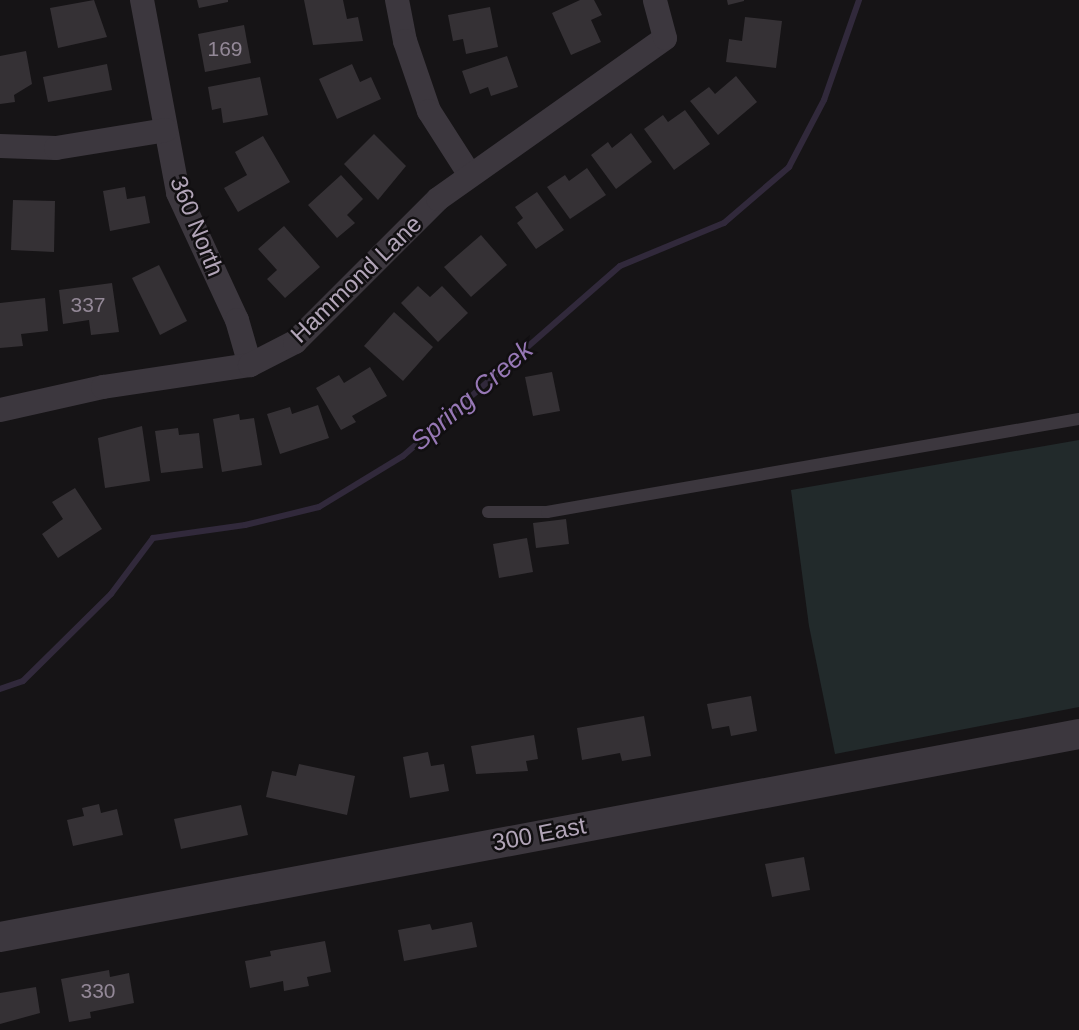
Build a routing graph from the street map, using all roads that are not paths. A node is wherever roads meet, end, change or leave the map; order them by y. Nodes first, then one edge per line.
1 (142, 0) edge
2 (397, 0) edge
3 (655, 0) edge
4 (166, 130) junction
5 (0, 146) edge
6 (470, 176) junction
7 (250, 365) junction
8 (0, 410) edge
9 (1079, 419) edge
10 (488, 512) dead end
11 (1079, 734) edge
12 (0, 937) edge

1 - 4 street, 360 North
2 - 6 street
3 - 6 street, Hammond Lane
4 - 5 street
4 - 7 street, 360 North
6 - 7 street, Hammond Lane
7 - 8 street, Hammond Lane
9 - 10 lane
11 - 12 street, 300 East

